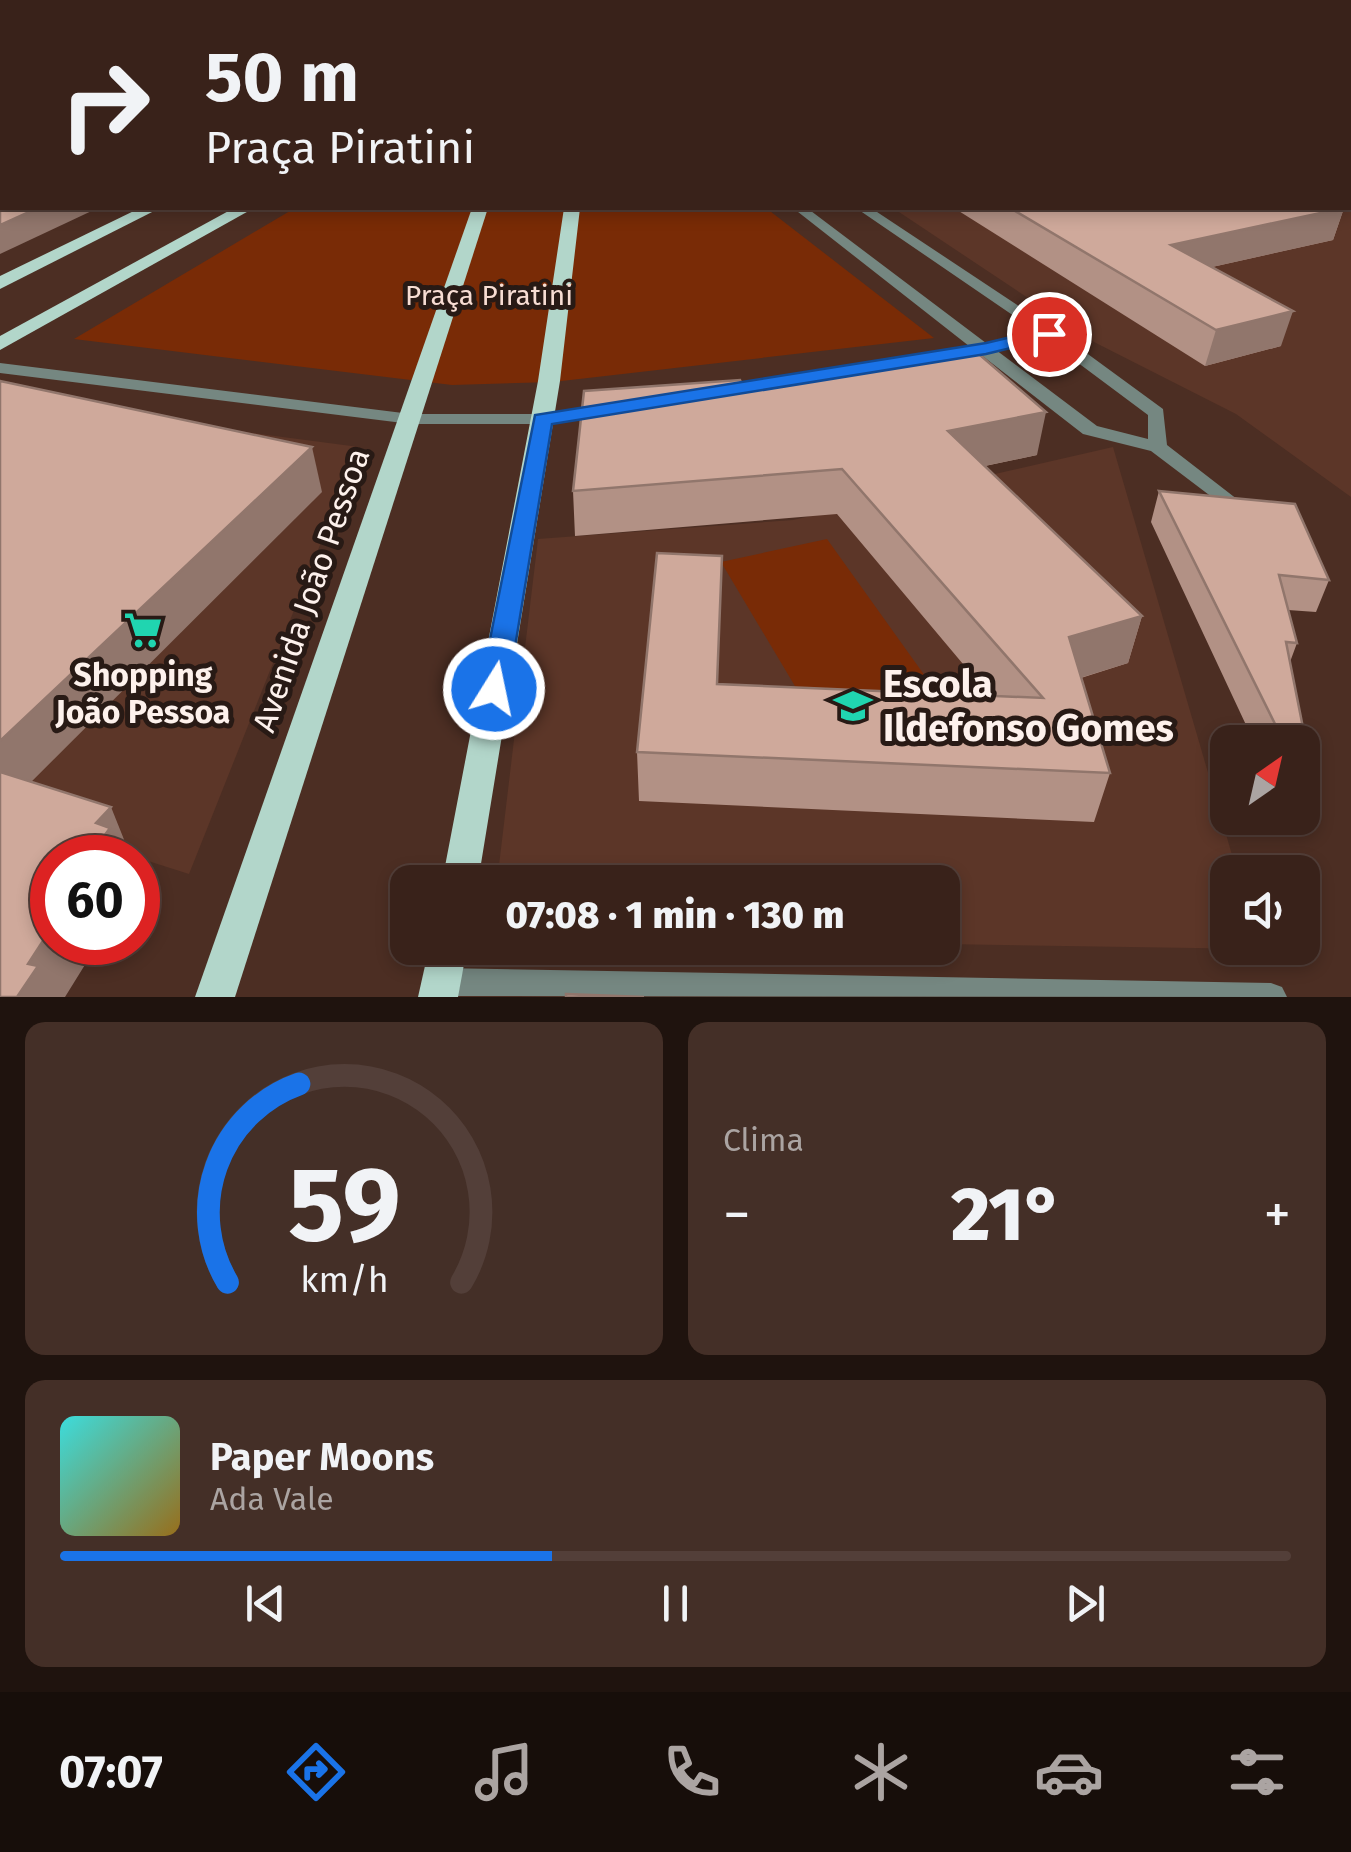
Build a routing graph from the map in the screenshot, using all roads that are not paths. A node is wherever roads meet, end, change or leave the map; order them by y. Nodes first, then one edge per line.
1 (148, 210) edge
2 (242, 210) edge
3 (479, 210) edge
4 (572, 210) edge
5 (802, 210) edge
6 (866, 210) edge
7 (0, 284) edge
8 (1049, 334) junction
9 (0, 344) edge
10 (986, 348) junction
11 (0, 368) edge
12 (696, 394) edge
13 (619, 406) edge
14 (411, 419) junction
15 (542, 419) junction
16 (1158, 447) junction
17 (1232, 504) edge
18 (463, 865) edge
19 (442, 975) edge
20 (214, 997) edge
21 (1271, 997) edge

1 - 7 main road
2 - 9 main road
3 - 14 main road, Avenida João Pessoa
4 - 15 main road
5 - 10 street
6 - 8 street
8 - 10 street
8 - 16 street
10 - 12 street
10 - 16 street
11 - 14 street
13 - 15 street
14 - 15 street
14 - 20 main road, Avenida João Pessoa
15 - 18 main road
16 - 17 street
19 - 21 street

